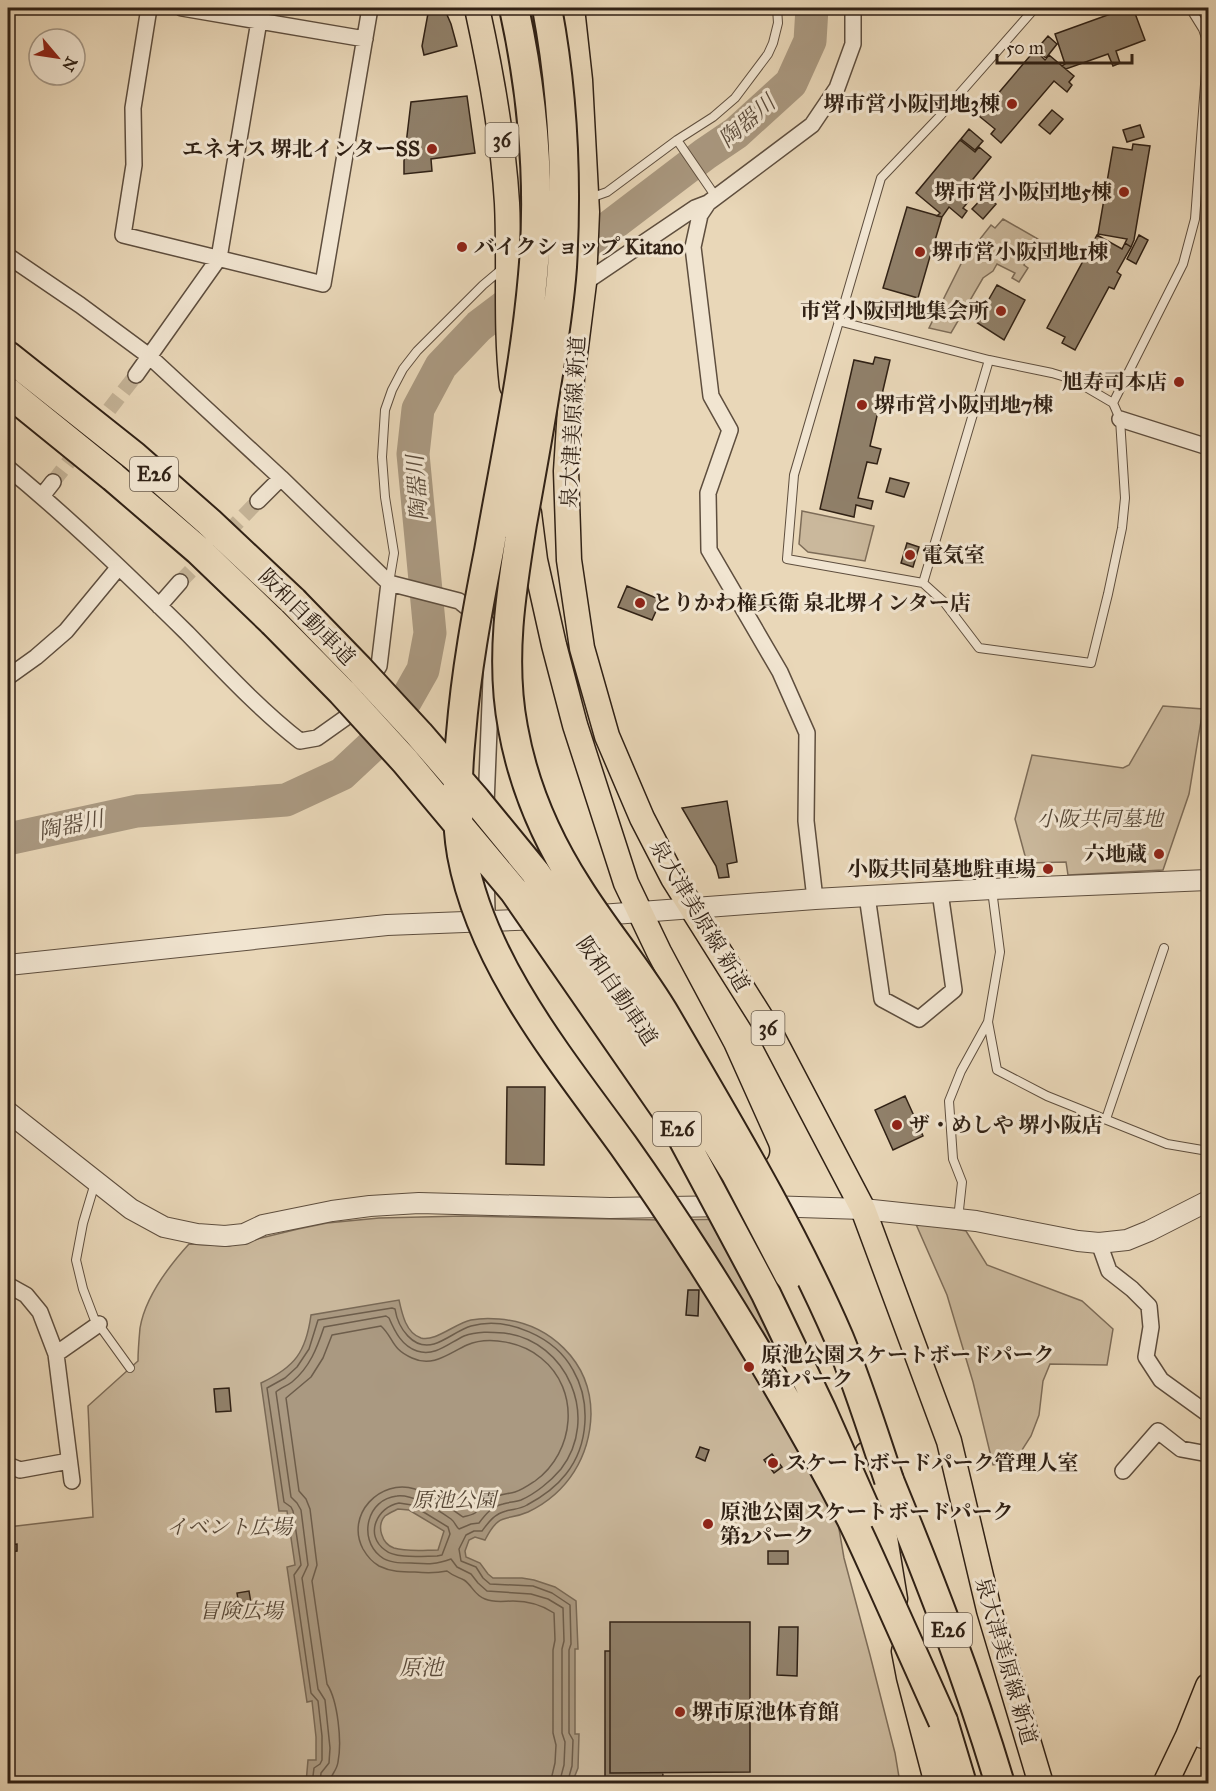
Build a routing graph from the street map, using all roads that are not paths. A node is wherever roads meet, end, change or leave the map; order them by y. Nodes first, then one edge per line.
1 (149, 8) edge
2 (182, 8) edge
3 (370, 8) edge
4 (477, 8) edge
5 (514, 8) edge
6 (547, 8) edge
7 (572, 8) edge
8 (777, 8) edge
9 (853, 8) edge
10 (1035, 8) edge
11 (1190, 8) edge
12 (259, 21) junction
13 (365, 39) junction
14 (1208, 44) edge
15 (677, 140) junction
16 (712, 200) junction
17 (587, 206) junction
18 (8, 256) edge
19 (219, 258) junction
20 (508, 269) junction
21 (584, 277) junction
22 (838, 321) junction
23 (8, 356) edge
24 (149, 356) junction
25 (990, 360) junction
26 (135, 375) tunnel mouth
27 (8, 392) edge
28 (1113, 402) junction
29 (1120, 419) junction
30 (1209, 447) edge
31 (8, 468) edge
32 (281, 478) junction
33 (52, 482) tunnel mouth
34 (42, 496) junction
35 (258, 501) tunnel mouth
36 (118, 568) junction
37 (180, 582) tunnel mouth
38 (389, 583) junction
39 (923, 583) junction
40 (159, 606) junction
41 (8, 677) edge
42 (1209, 880) edge
43 (992, 889) junction
44 (940, 892) junction
45 (867, 896) junction
46 (815, 899) junction
47 (692, 907) junction
48 (639, 913) junction
49 (487, 922) junction
50 (1164, 948) dead end
51 (8, 965) edge
52 (988, 1022) junction
53 (8, 1112) edge
54 (1106, 1119) junction
55 (1209, 1151) edge
56 (96, 1181) junction
57 (1209, 1201) edge
58 (786, 1207) junction
59 (863, 1209) junction
60 (958, 1219) junction
61 (1099, 1243) junction
62 (8, 1285) edge
63 (99, 1324) junction
64 (56, 1354) junction
65 (130, 1368) dead end
66 (1209, 1414) edge
67 (1209, 1454) edge
68 (69, 1461) junction
69 (8, 1465) edge
70 (1123, 1471) dead end
71 (889, 1480) junction
72 (72, 1481) dead end
73 (1209, 1686) edge
74 (944, 1721) junction
75 (1198, 1739) edge
76 (937, 1784) edge
77 (962, 1784) edge
78 (1000, 1784) edge
79 (1041, 1784) edge
80 (1164, 1784) edge

1 - 19 street
2 - 12 street
3 - 13 street
4 - 20 main road, 泉大津美原線 新道 / 36
5 - 74 highway, bridge
6 - 71 highway, bridge
7 - 17 main road, 泉大津美原線 新道 / 36
8 - 15 lane
9 - 16 street
10 - 22 lane
11 - 14 lane
12 - 13 street
12 - 19 street
13 - 19 street
14 - 28 lane
15 - 16 lane
15 - 17 lane
16 - 21 street
16 - 46 street
17 - 21 main road, 泉大津美原線 新道 / 36
18 - 24 street
19 - 24 street
20 - 38 lane
20 - 48 main road, 泉大津美原線 新道 / 36
21 - 47 main road, 泉大津美原線 新道 / 36
22 - 25 lane
22 - 39 lane
23 - 71 highway, 阪和自動車道 / E26, bridge
24 - 26 street
24 - 32 street
25 - 28 lane
25 - 39 lane
27 - 74 highway, 阪和自動車道 / E26, bridge
28 - 29 lane
29 - 30 street
29 - 39 lane
31 - 34 street
32 - 35 street
32 - 38 street
33 - 34 street
34 - 36 street
36 - 40 street
36 - 41 street
37 - 40 street
38 - 40 street
38 - 49 street
42 - 43 street
43 - 44 street
43 - 52 lane
44 - 45 street
44 - 45 street
45 - 46 street
46 - 47 street
47 - 48 street
47 - 59 main road, 泉大津美原線 新道 / 36
48 - 49 street
48 - 58 main road, 泉大津美原線 新道 / 36
49 - 51 street
50 - 54 lane
52 - 54 lane
52 - 60 lane
53 - 56 street
54 - 55 lane
56 - 58 street
56 - 63 lane
57 - 61 street
58 - 59 street
58 - 76 main road, 泉大津美原線 新道 / 36
59 - 60 street
59 - 79 main road, 泉大津美原線 新道 / 36
60 - 61 street
61 - 66 street
62 - 64 street
63 - 64 street
63 - 65 lane
64 - 68 street
67 - 70 street
68 - 69 street
68 - 72 street
71 - 78 highway, 阪和自動車道 / E26
73 - 75 main road
74 - 77 highway, 阪和自動車道 / E26
75 - 80 main road

